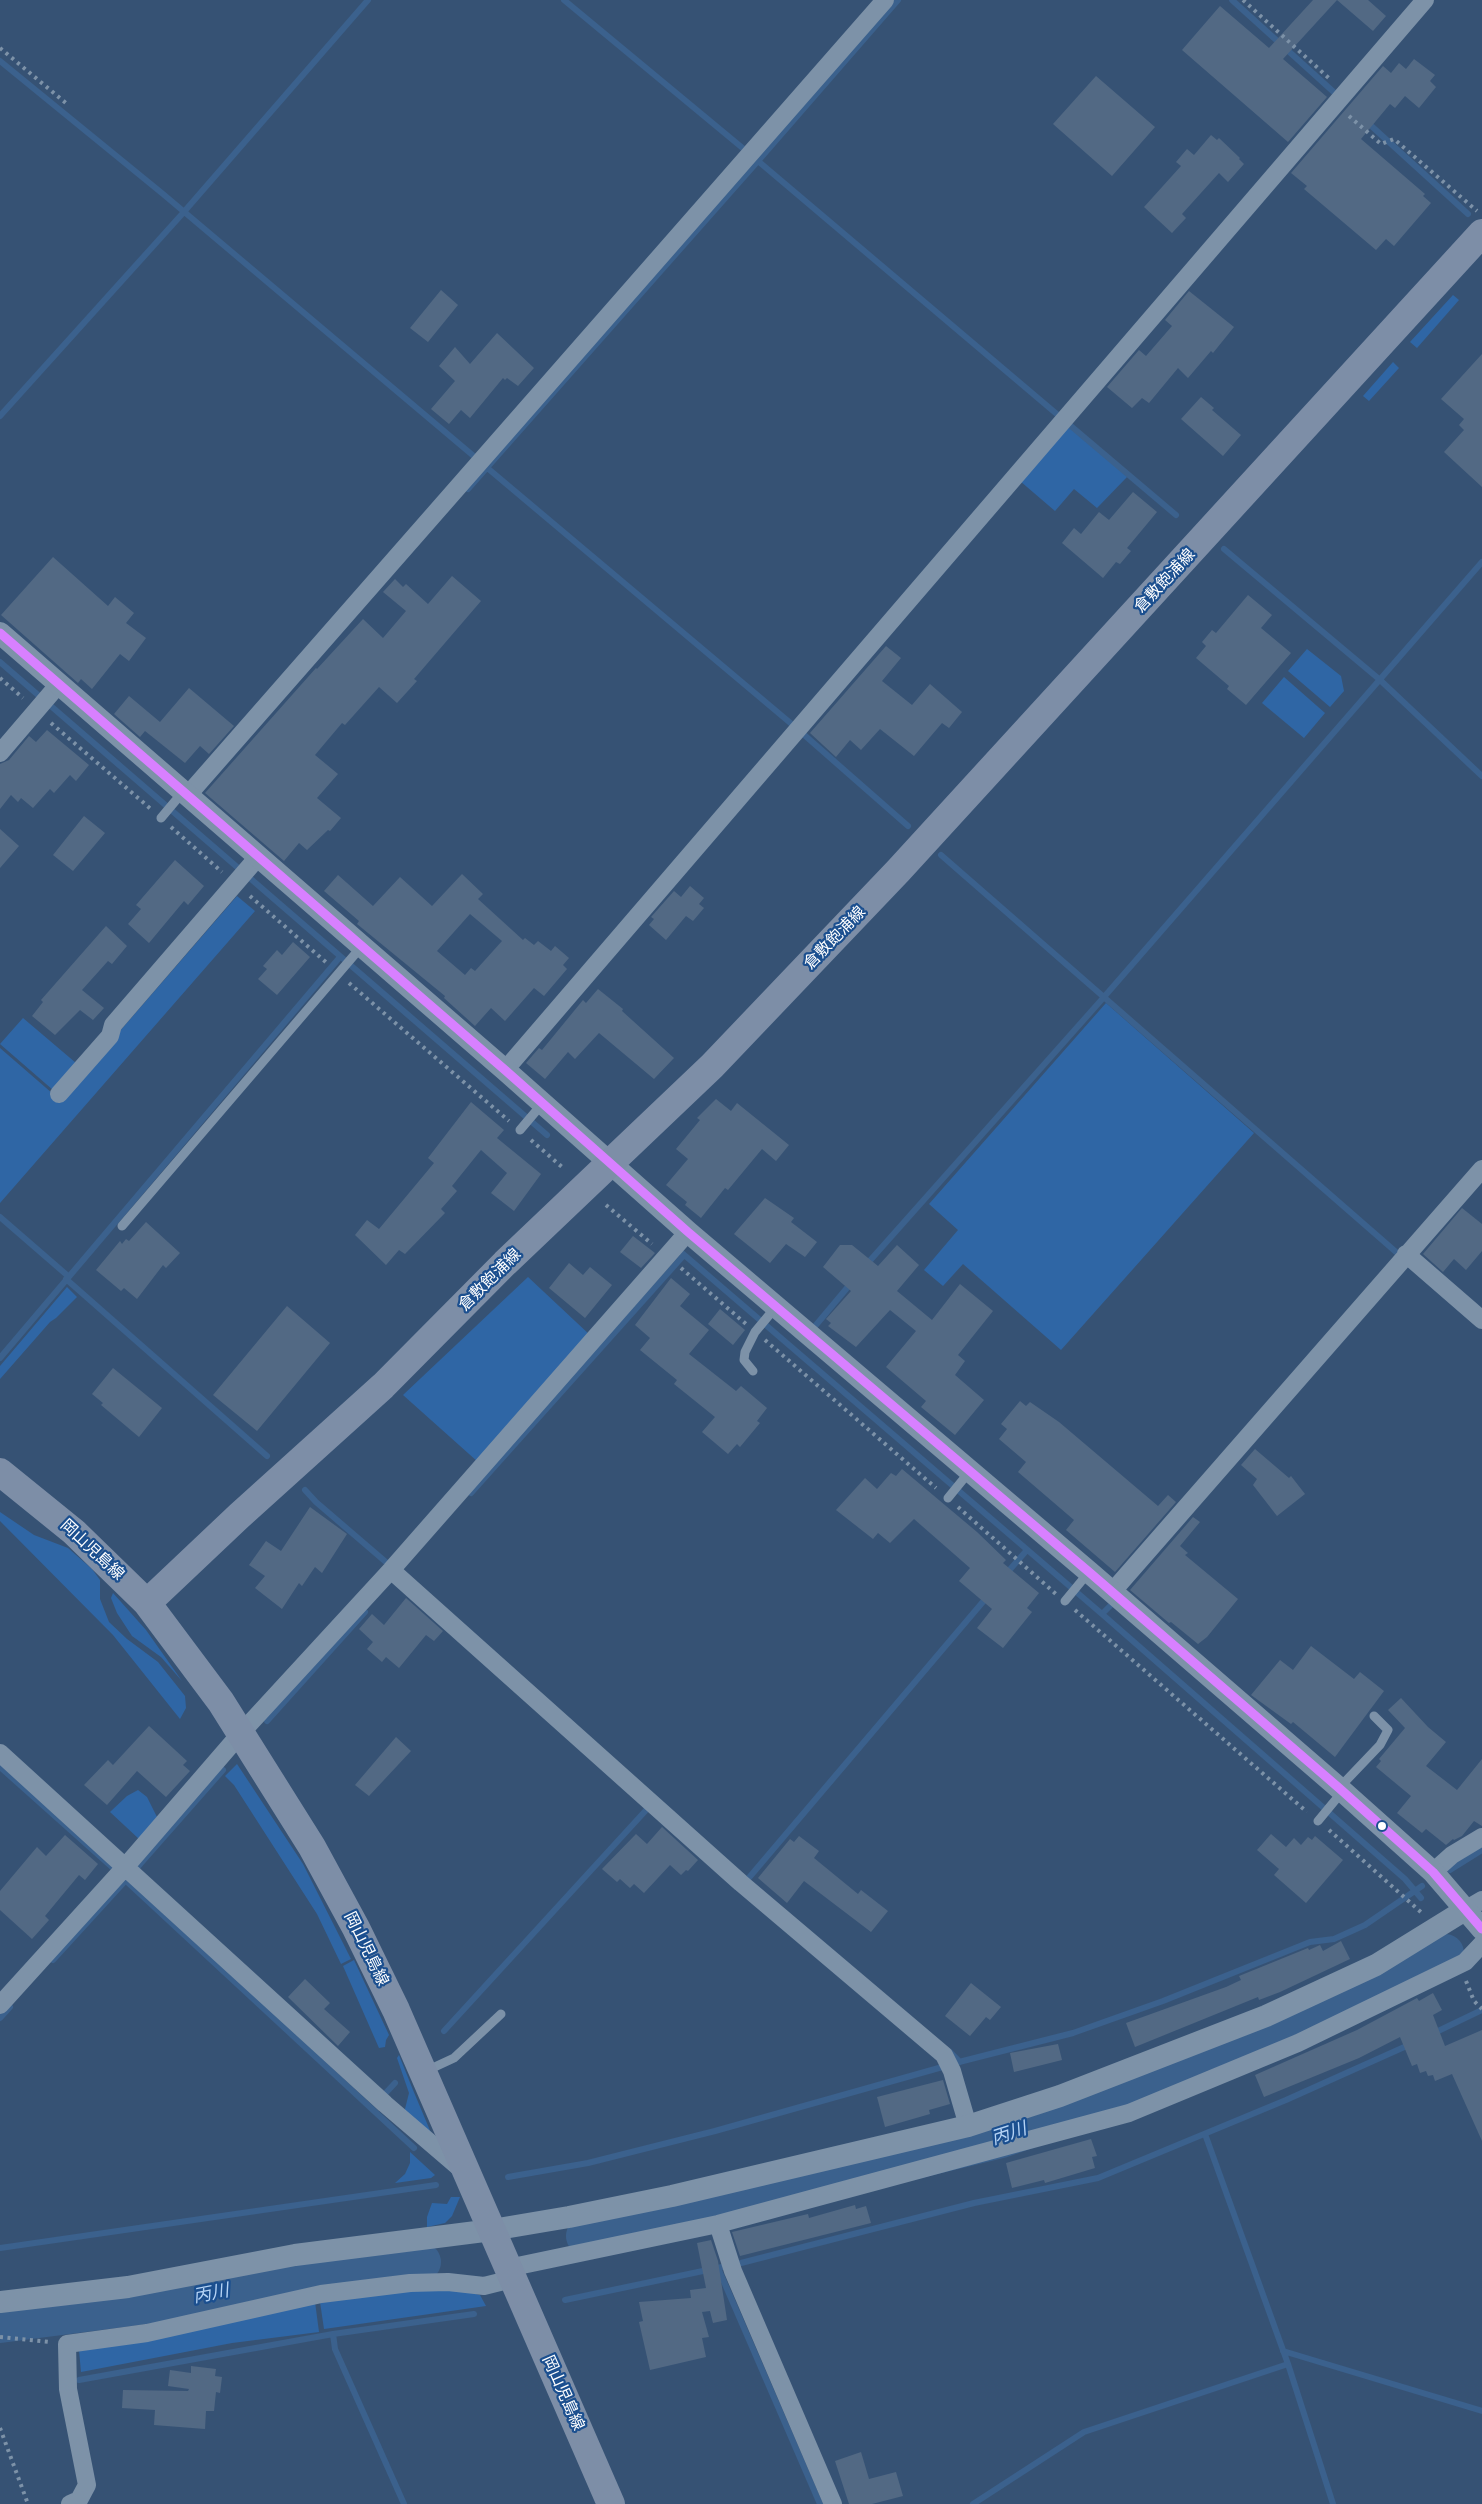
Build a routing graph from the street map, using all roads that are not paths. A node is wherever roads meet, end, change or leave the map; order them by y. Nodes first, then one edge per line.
1 (885, 0) edge
2 (1425, 0) edge
3 (1482, 232) edge
4 (0, 633) edge
5 (50, 695) junction
6 (0, 753) edge
7 (182, 797) junction
8 (162, 816) dead end
9 (248, 869) junction
10 (357, 952) junction
11 (505, 1070) junction
12 (59, 1094) dead end
13 (538, 1109) junction
14 (521, 1129) road end
15 (610, 1164) junction
16 (1482, 1169) edge
17 (122, 1226) dead end
18 (677, 1250) junction
19 (1409, 1258) junction
20 (773, 1310) junction
21 (1482, 1320) edge
22 (753, 1371) dead end
23 (0, 1472) edge
24 (966, 1476) junction
25 (950, 1496) road end
26 (391, 1570) junction
27 (1084, 1577) junction
28 (1112, 1592) junction
29 (1066, 1600) road end
30 (147, 1603) junction
31 (1374, 1716) dead end
32 (241, 1733) junction
33 (0, 1753) edge
34 (1338, 1795) junction
35 (1320, 1819) road end
36 (1482, 1837) edge
37 (131, 1871) junction
38 (1433, 1872) junction
39 (1474, 1905) edge
40 (1482, 1929) edge
41 (1482, 1944) edge
42 (0, 2005) edge
43 (501, 2014) dead end
44 (424, 2072) junction
45 (968, 2126) junction
46 (468, 2176) junction
47 (718, 2224) junction
48 (492, 2230) junction
49 (510, 2273) junction
50 (0, 2302) edge
51 (69, 2504) edge
52 (611, 2504) edge
53 (833, 2504) edge

1 - 7 street
2 - 11 street
3 - 15 main road, 倉敷飽浦線
4 - 5 street
5 - 6 street
5 - 7 street
7 - 8 lane
7 - 9 street
9 - 10 street
9 - 12 street
10 - 11 street
10 - 17 lane
11 - 13 street
13 - 14 lane
13 - 15 street
15 - 18 street
15 - 30 main road, 倉敷飽浦線
16 - 19 street
18 - 20 street
18 - 26 street
19 - 21 street
19 - 28 street
20 - 22 lane
20 - 24 street
23 - 30 main road, 岡山児島線
24 - 25 lane
24 - 27 street
26 - 32 street
26 - 45 street
27 - 28 street
27 - 29 lane
28 - 34 street
30 - 32 main road, 岡山児島線
31 - 34 lane
32 - 37 street
32 - 44 main road, 岡山児島線
33 - 37 street
34 - 35 lane
34 - 38 street
36 - 38 street
37 - 42 street
37 - 46 street
38 - 39 street
39 - 40 street
39 - 45 street
41 - 47 street
43 - 44 lane
44 - 46 main road, 岡山児島線
45 - 48 street
46 - 48 main road, 岡山児島線
47 - 49 street
47 - 53 street
48 - 49 main road, 岡山児島線
48 - 50 street
49 - 51 street
49 - 52 main road, 岡山児島線

